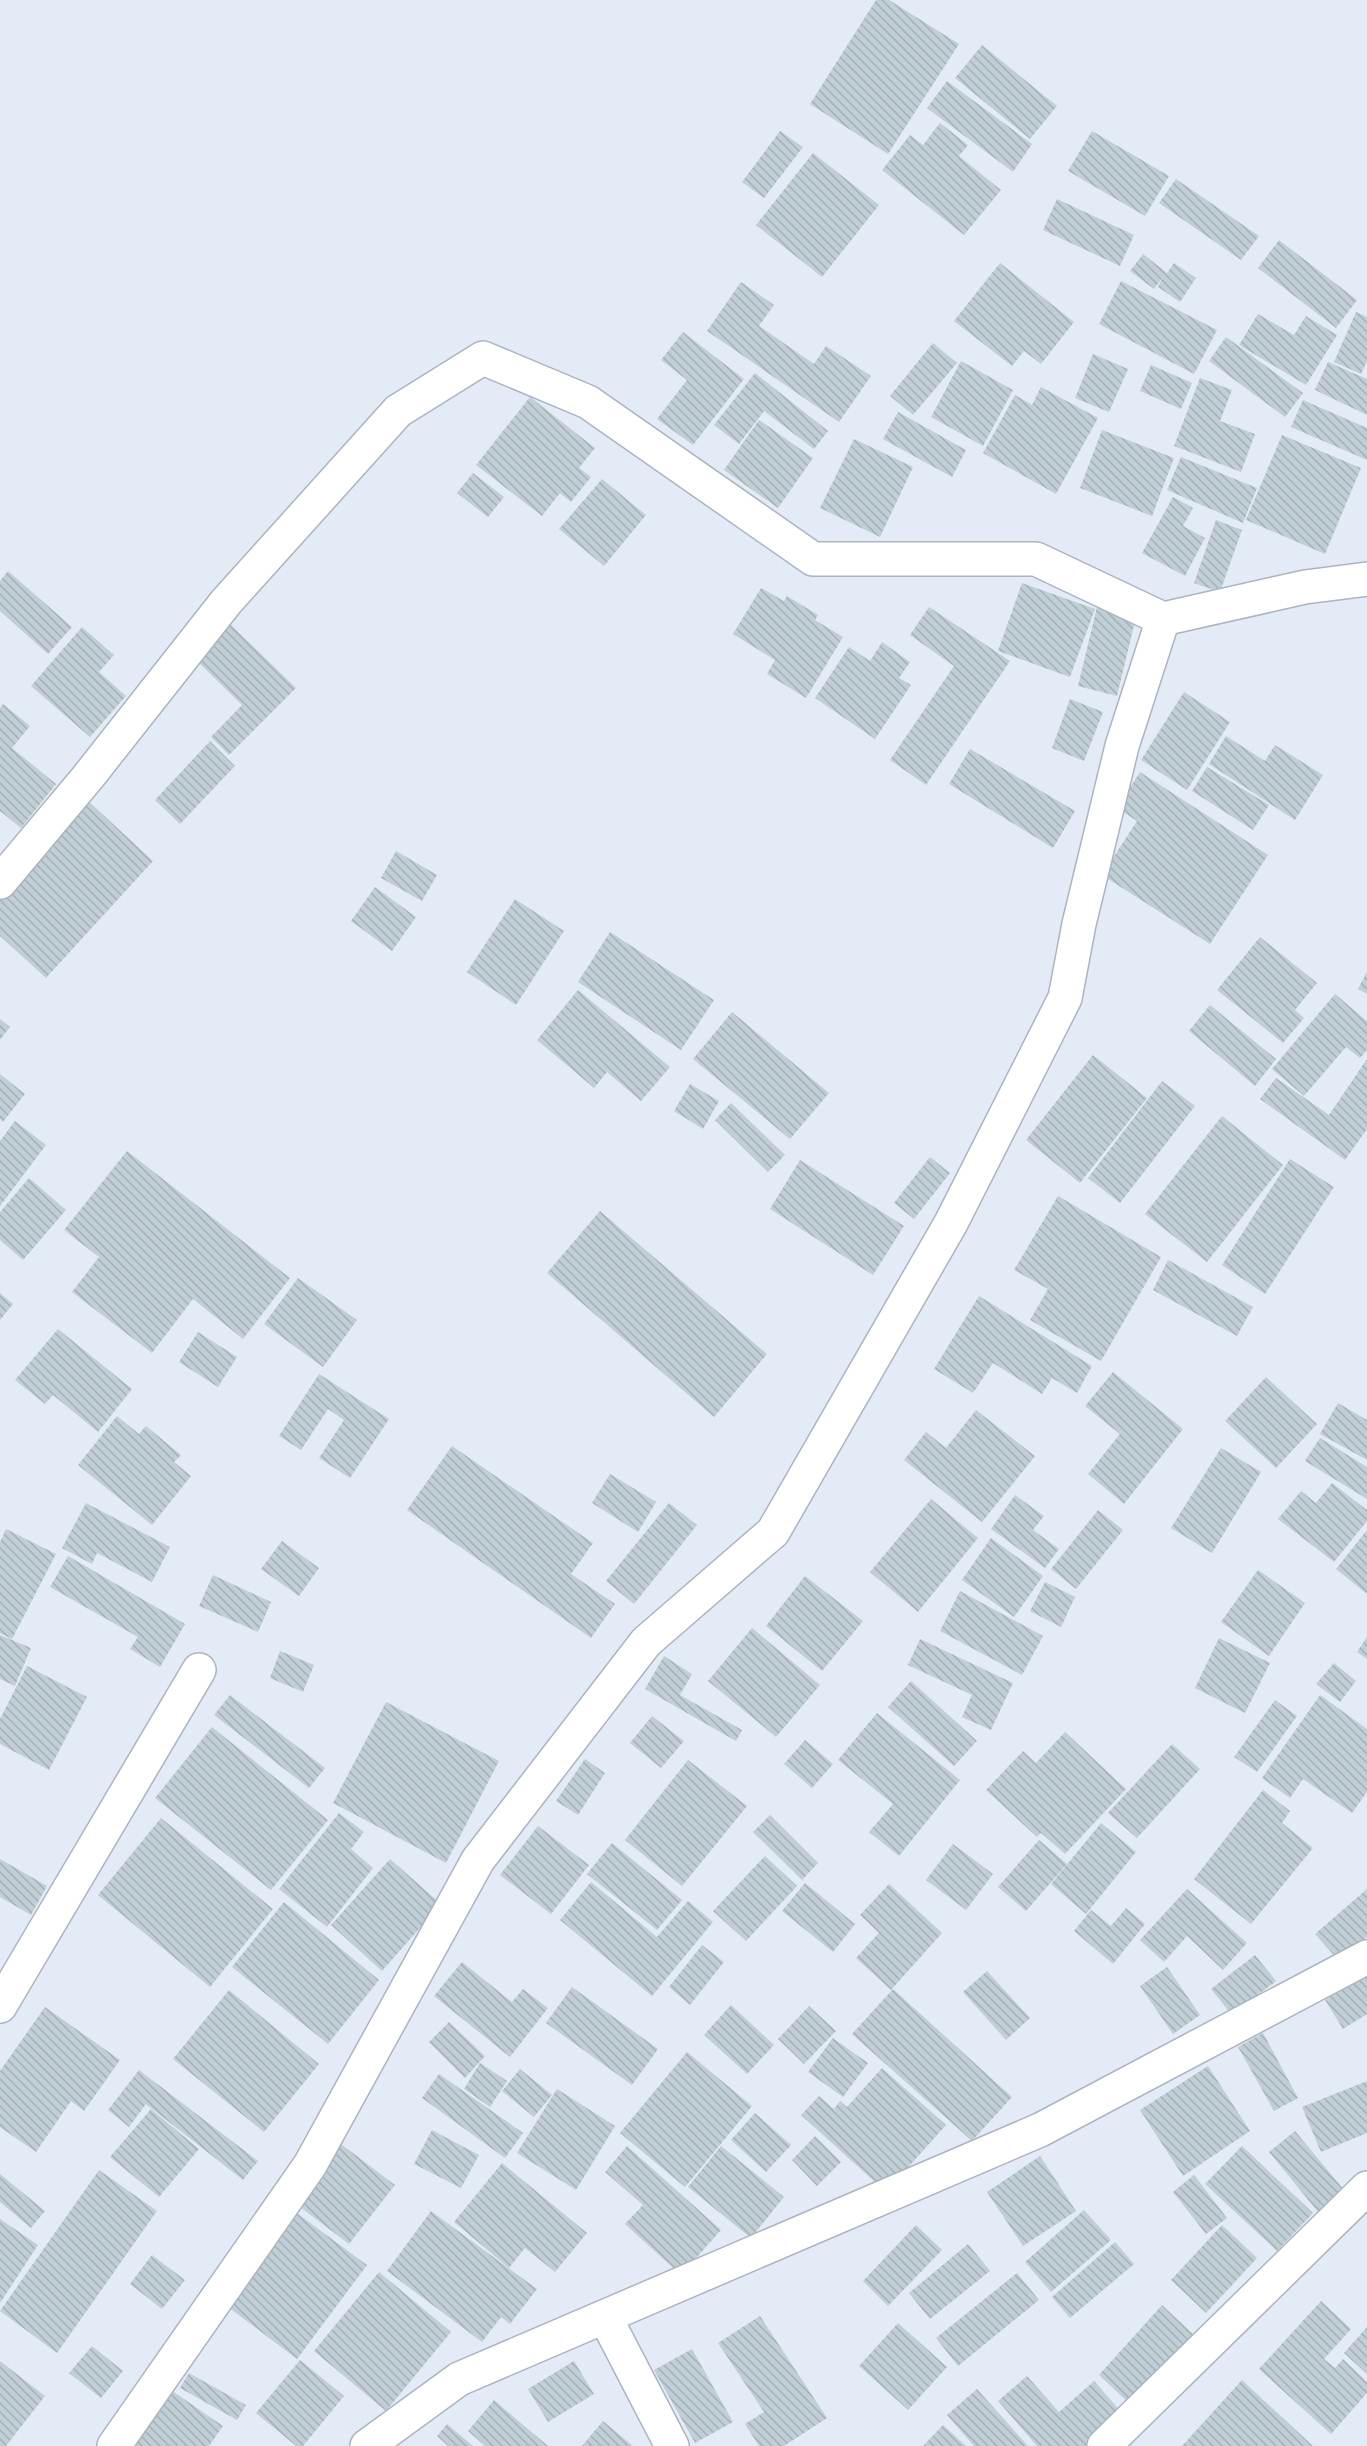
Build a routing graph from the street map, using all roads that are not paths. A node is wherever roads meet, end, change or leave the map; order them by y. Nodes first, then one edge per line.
1 (1367, 579) edge
2 (1162, 619) junction
3 (0, 882) edge
4 (199, 1670) dead end
5 (1367, 1957) edge
6 (0, 2006) edge
7 (1367, 2188) edge
8 (605, 2317) junction
9 (114, 2446) edge
10 (368, 2446) edge
11 (672, 2446) edge
12 (1104, 2446) edge

1 - 2 street
2 - 3 street
2 - 9 street
4 - 6 street
5 - 8 street
7 - 12 street
8 - 10 street
8 - 11 street

